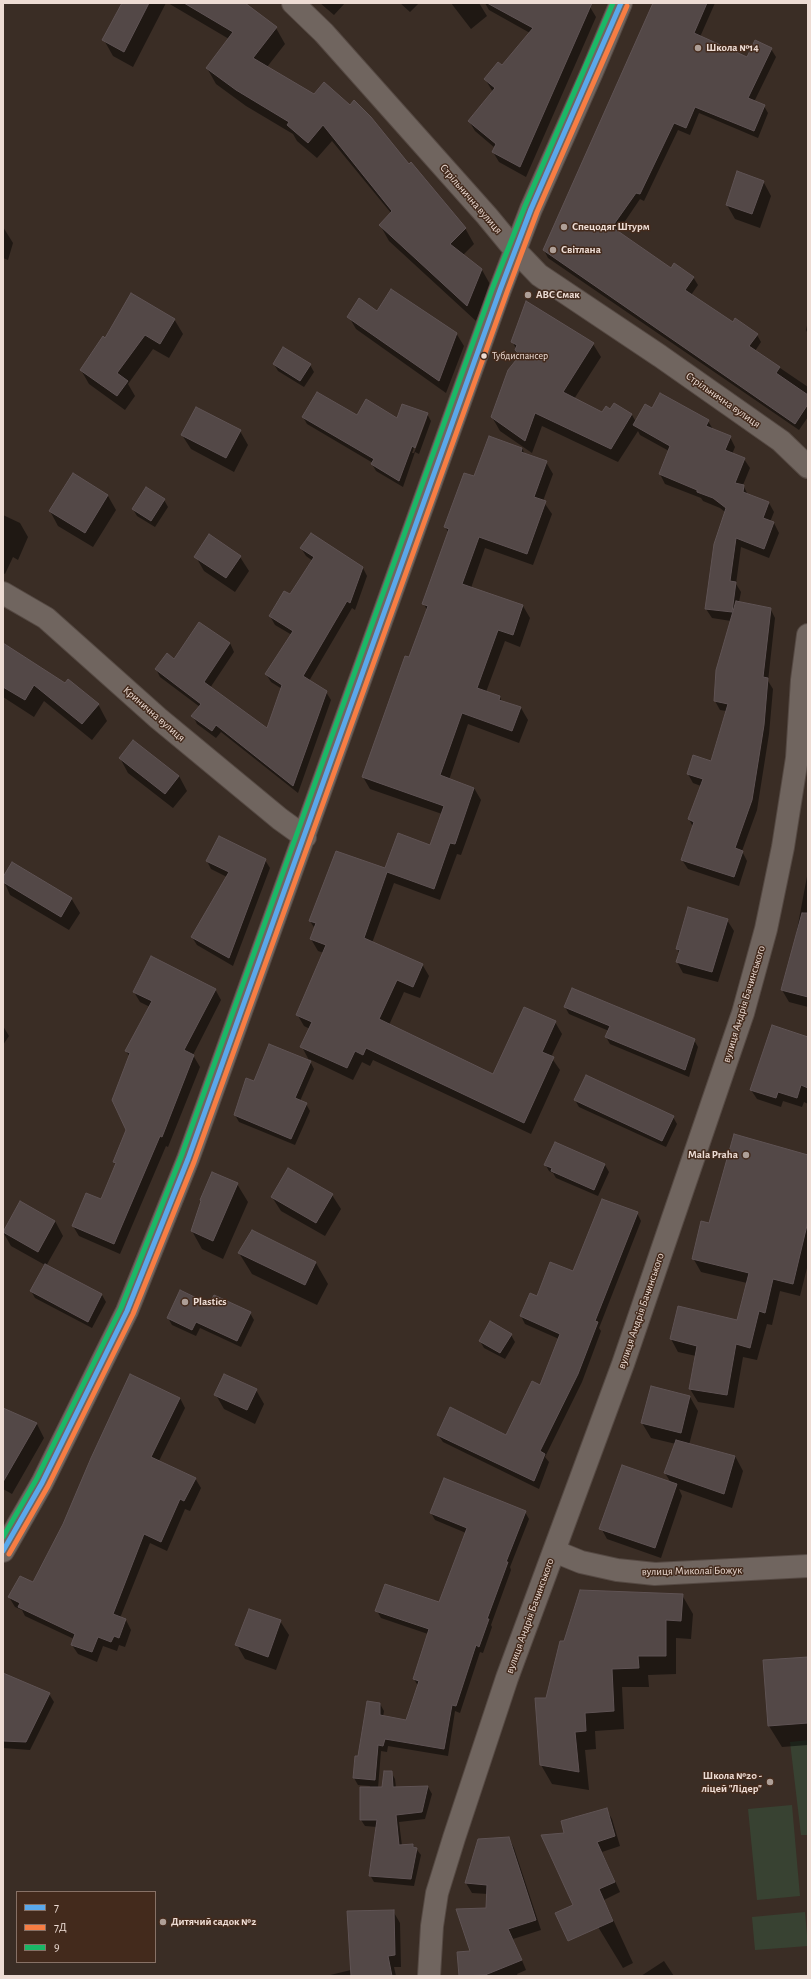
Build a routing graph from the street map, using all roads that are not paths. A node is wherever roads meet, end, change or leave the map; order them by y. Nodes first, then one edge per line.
1 (293, 3) edge
2 (621, 3) edge
3 (515, 250) junction
4 (808, 467) edge
5 (3, 593) edge
6 (808, 635) edge
7 (805, 682) edge
8 (305, 837) junction
9 (3, 1550) edge
10 (554, 1551) junction
11 (808, 1566) edge
12 (428, 1976) edge

1 - 3 street, Стрільнична вулиця
2 - 3 street
3 - 4 street, Стрільнична вулиця
3 - 8 street
5 - 8 street, Кринична вулиця
6 - 7 street, вулиця Андрія Бачинського
7 - 10 street, вулиця Андрія Бачинського
8 - 9 street
10 - 11 street, вулиця Миколаї Божук
10 - 12 street, вулиця Андрія Бачинського

